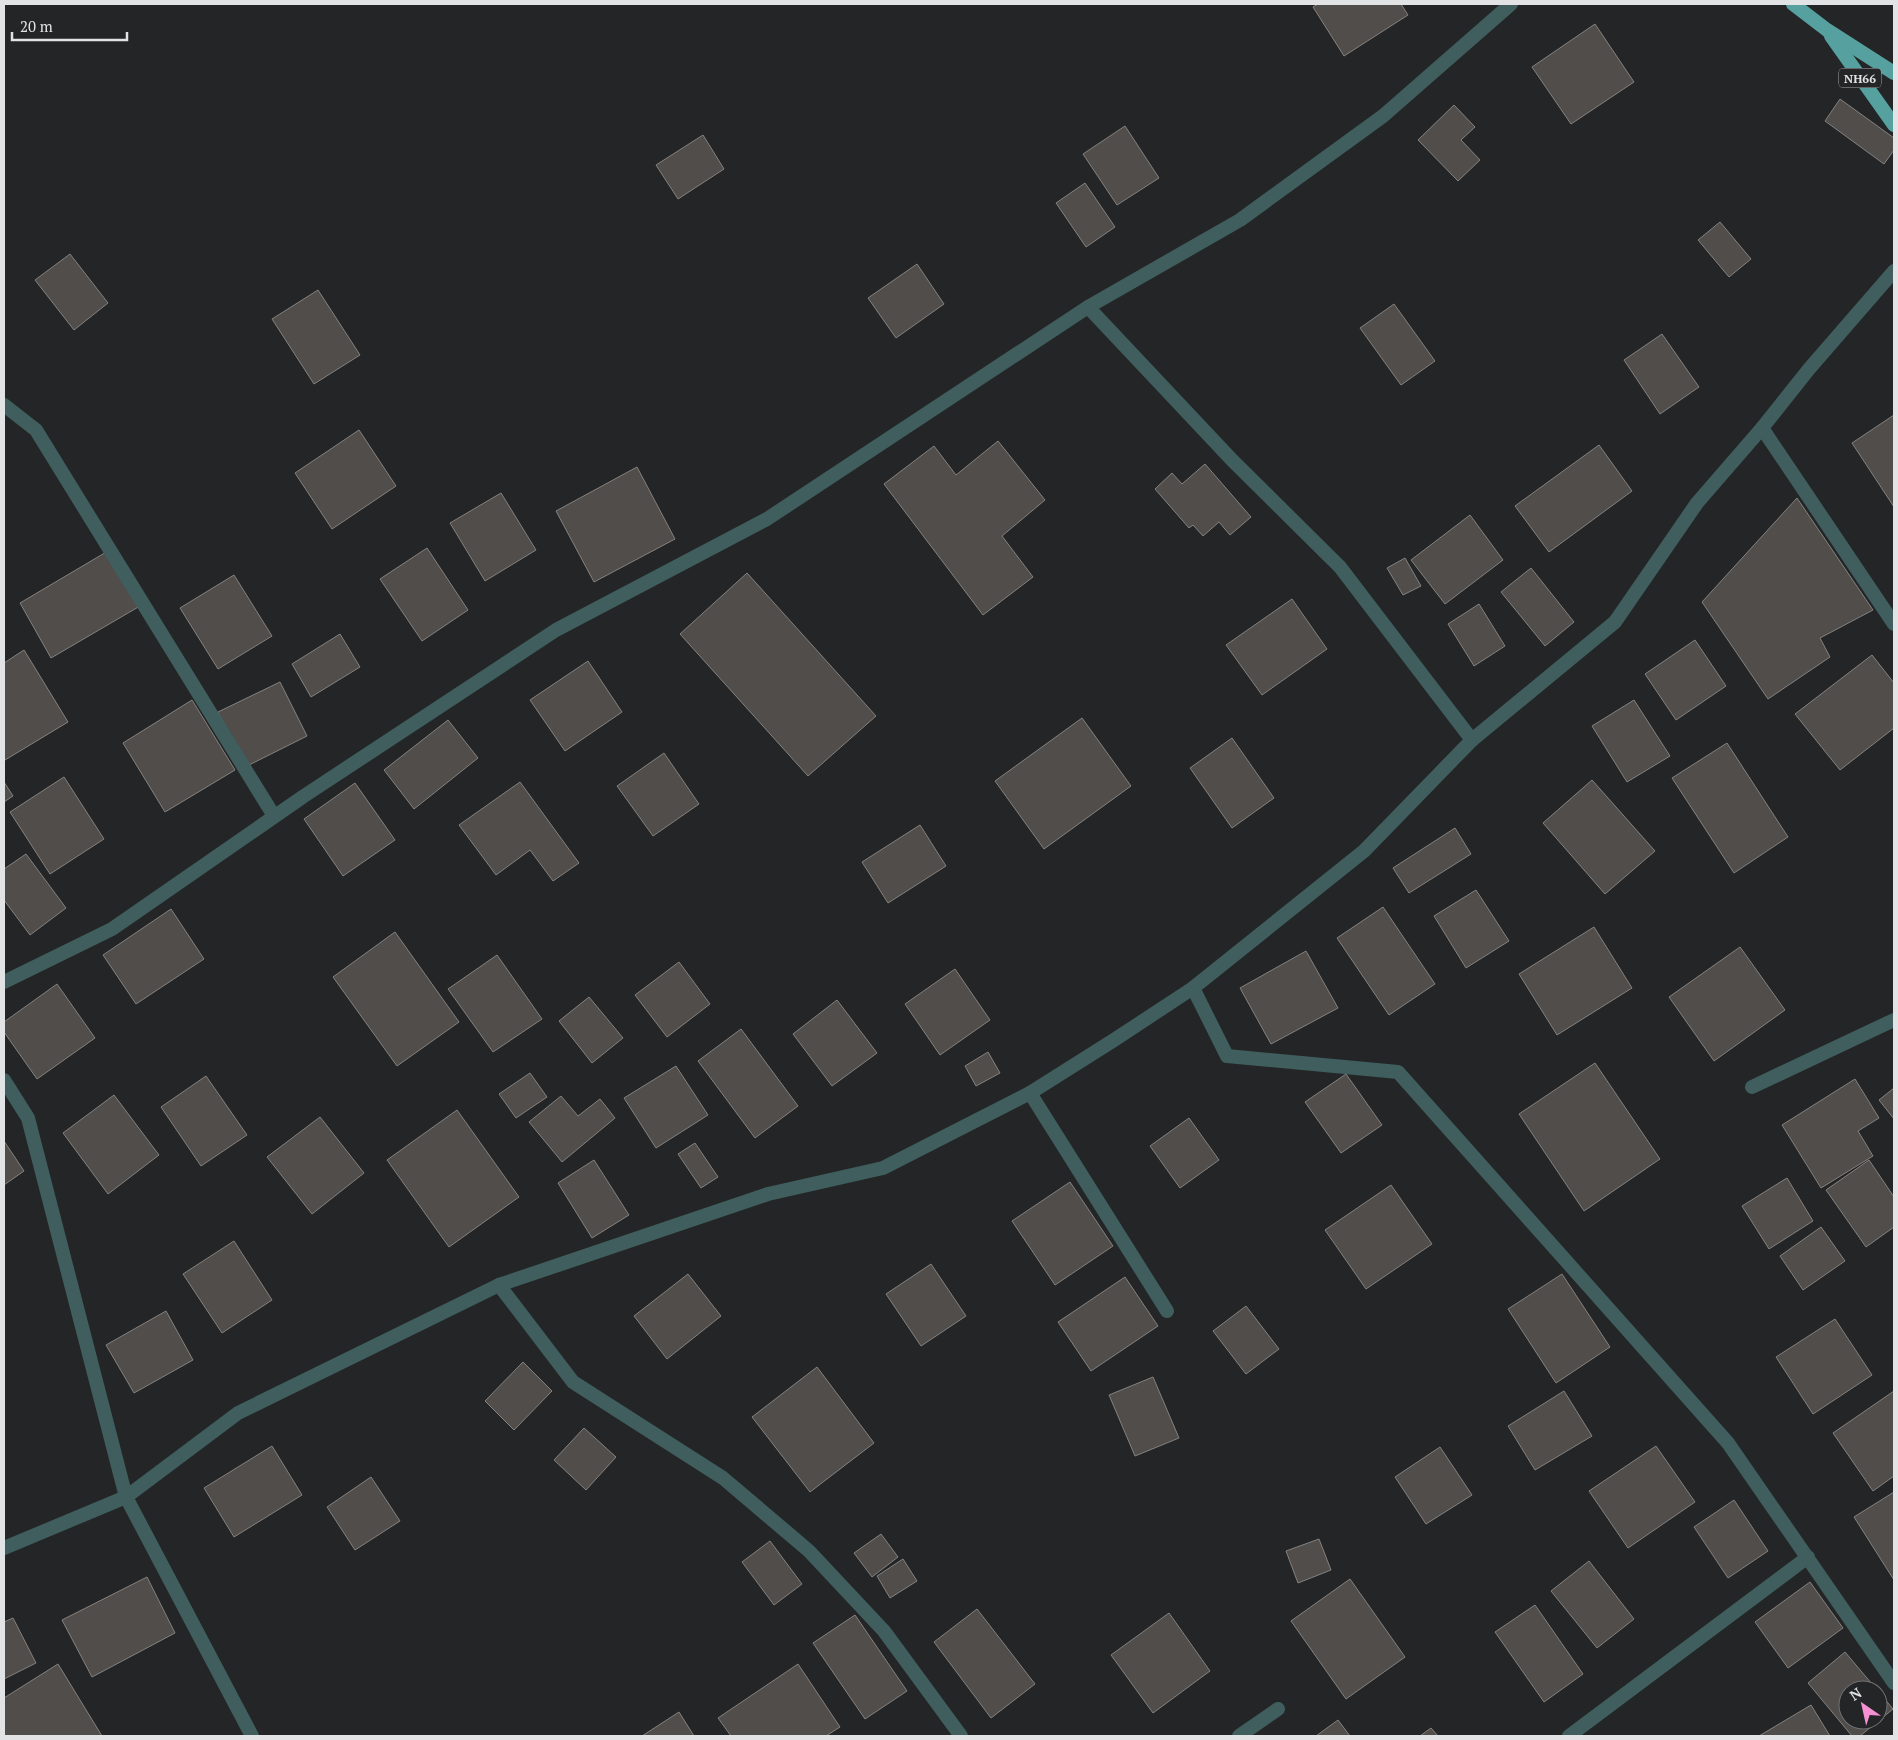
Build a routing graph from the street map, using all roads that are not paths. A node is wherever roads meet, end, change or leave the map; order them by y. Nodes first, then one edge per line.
1 (1511, 4) edge
2 (1793, 4) edge
3 (1827, 30) junction
4 (1894, 74) edge
5 (1894, 125) edge
6 (1894, 270) edge
7 (1088, 307) junction
8 (4, 405) edge
9 (1762, 428) junction
10 (1894, 624) edge
11 (1472, 740) junction
12 (274, 816) junction
13 (4, 982) edge
14 (1192, 988) junction
15 (1894, 1020) edge
16 (4, 1080) edge
17 (1752, 1087) dead end
18 (1030, 1093) junction
19 (498, 1285) junction
20 (1167, 1311) dead end
21 (126, 1497) junction
22 (4, 1548) edge
23 (1808, 1557) junction
24 (1894, 1683) edge
25 (1278, 1709) dead end
26 (252, 1736) edge
27 (961, 1736) edge
28 (1240, 1736) edge
29 (1569, 1736) edge

1 - 7 street
2 - 3 highway, NH66
3 - 4 highway, NH66
3 - 5 highway, NH66
6 - 9 street
7 - 11 street
7 - 12 street
8 - 12 street
9 - 10 street
9 - 11 street
11 - 14 street
12 - 13 street
14 - 18 street
14 - 23 street
15 - 17 street
16 - 21 street
18 - 19 street
18 - 20 street
19 - 21 street
19 - 27 street
21 - 22 street
21 - 26 street
23 - 24 street
23 - 29 street
25 - 28 street

